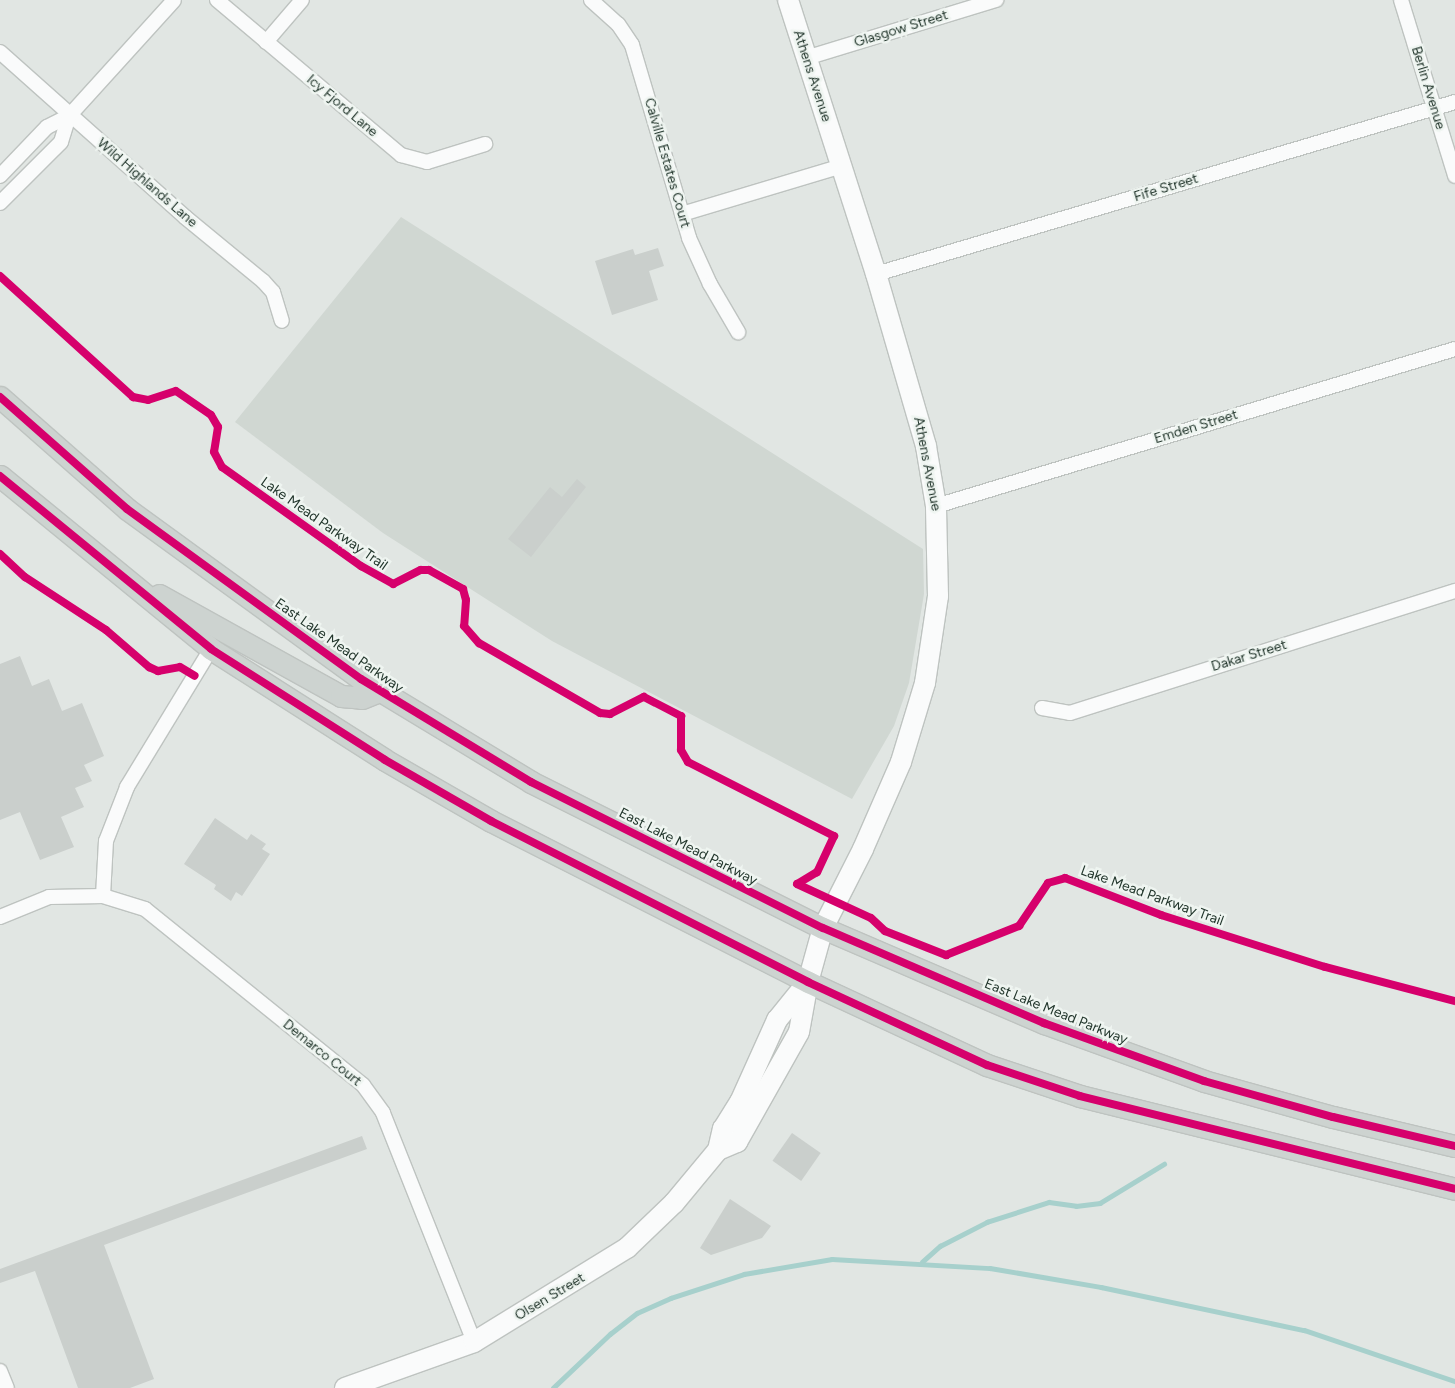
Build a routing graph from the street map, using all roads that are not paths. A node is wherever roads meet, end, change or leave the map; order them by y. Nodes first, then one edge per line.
1 (174, 0) edge
2 (217, 0) edge
3 (302, 0) edge
4 (591, 0) edge
5 (788, 0) edge
6 (996, 0) edge
7 (1400, 0) edge
8 (266, 42) junction
9 (0, 52) edge
10 (806, 58) junction
11 (1455, 102) edge
12 (1434, 109) junction
13 (69, 116) junction
14 (485, 144) dead end
15 (842, 166) junction
16 (0, 176) edge
17 (1455, 176) edge
18 (0, 203) edge
19 (682, 214) junction
20 (876, 274) junction
21 (282, 321) dead end
22 (738, 332) dead end
23 (1455, 349) edge
24 (0, 397) edge
25 (0, 476) edge
26 (936, 506) junction
27 (104, 564) junction
28 (1455, 591) edge
29 (211, 649) junction
30 (379, 691) junction
31 (1042, 708) dead end
32 (103, 896) junction
33 (0, 917) edge
34 (823, 928) junction
35 (815, 955) joint
36 (808, 982) junction
37 (1455, 1146) edge
38 (1455, 1189) edge
39 (474, 1342) junction
40 (0, 1371) edge
41 (7, 1388) edge
42 (345, 1388) edge

1 - 13 street
2 - 8 street, Icy Fjord Lane
3 - 8 street
4 - 19 street, Calville Estates Court
5 - 10 street, Athens Avenue
6 - 10 street, Glasgow Street
7 - 12 street, Berlin Avenue
8 - 14 street, Icy Fjord Lane
9 - 13 street, Wild Highlands Lane
10 - 15 street, Athens Avenue
11 - 12 street, Fife Street
12 - 17 street, Berlin Avenue
12 - 20 street, Fife Street
13 - 16 street
13 - 18 street
13 - 21 street, Wild Highlands Lane
15 - 19 street
15 - 20 street, Athens Avenue
19 - 22 street, Calville Estates Court
20 - 26 street, Athens Avenue
23 - 26 street, Emden Street
24 - 30 main road, East Lake Mead Parkway
25 - 27 main road
26 - 34 street, Athens Avenue
27 - 29 main road
27 - 30 main road
28 - 31 street, Dakar Street
29 - 32 street
29 - 36 main road
30 - 34 main road, East Lake Mead Parkway
32 - 33 street, Demarco Court
32 - 39 street, Demarco Court
34 - 35 street, Athens Avenue
34 - 37 main road, East Lake Mead Parkway
35 - 36 street, Olsen Street
36 - 38 main road
36 - 39 street, Olsen Street
39 - 42 street, Olsen Street
40 - 41 street

